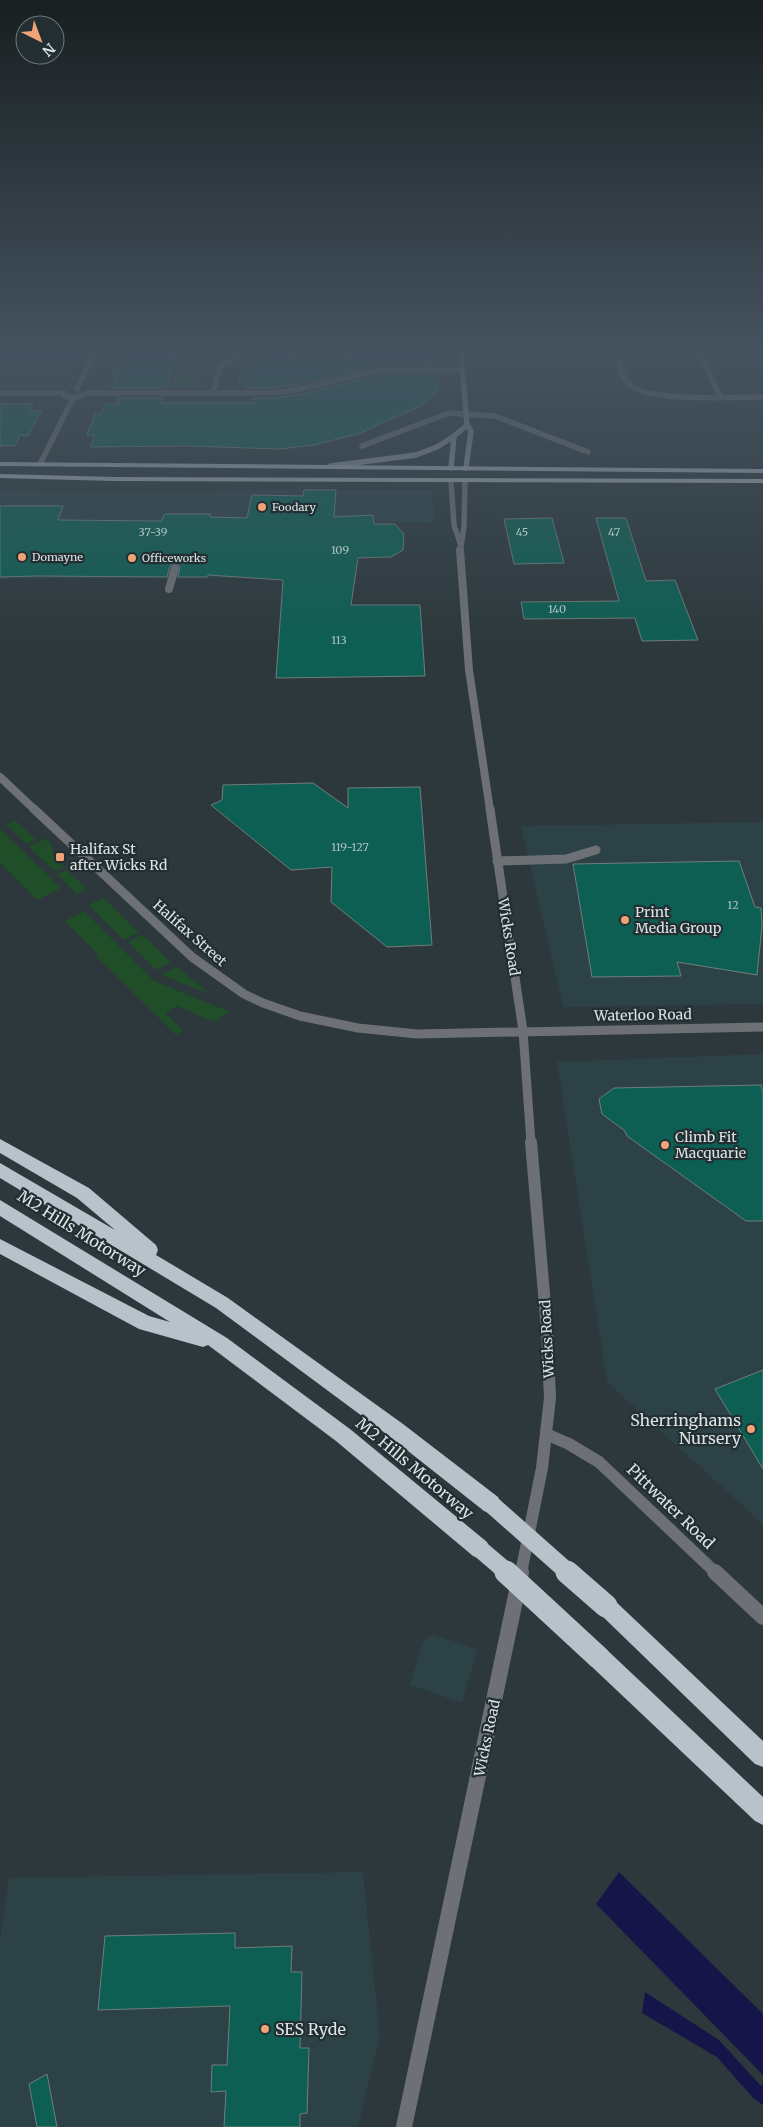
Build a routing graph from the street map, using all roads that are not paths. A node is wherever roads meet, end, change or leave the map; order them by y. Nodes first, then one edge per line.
1 (47, 450) edge
2 (428, 450) edge
3 (453, 450) edge
4 (468, 450) edge
5 (584, 450) edge
6 (588, 452) dead end
7 (0, 464) edge
8 (40, 464) junction
9 (331, 466) junction
10 (451, 468) junction
11 (466, 468) junction
12 (763, 471) edge
13 (0, 476) edge
14 (450, 480) junction
15 (465, 480) junction
16 (763, 481) edge
17 (460, 542) junction
18 (174, 568) dead end
19 (169, 589) dead end
20 (0, 777) edge
21 (596, 850) dead end
22 (497, 861) junction
23 (763, 1027) edge
24 (523, 1031) junction
25 (0, 1145) edge
26 (0, 1170) edge
27 (0, 1207) edge
28 (0, 1246) edge
29 (182, 1277) junction
30 (221, 1344) junction
31 (546, 1434) junction
32 (763, 1617) edge
33 (763, 1756) edge
34 (763, 1813) edge
35 (404, 2127) edge

1 - 8 street
2 - 9 main road
3 - 10 main road, Wicks Road
4 - 11 main road, Wicks Road
5 - 6 street
7 - 8 main road
8 - 9 main road
9 - 10 main road
10 - 11 main road
10 - 14 main road, Wicks Road
11 - 12 main road
11 - 15 main road, Wicks Road
13 - 14 main road
14 - 15 main road
14 - 17 street, Wicks Road
15 - 16 main road
15 - 17 street, Wicks Road
17 - 22 street, Wicks Road
18 - 19 street
20 - 24 street, Halifax Street
21 - 22 street
22 - 24 street, Wicks Road
23 - 24 street, Waterloo Road
24 - 31 street, Wicks Road
25 - 29 highway
26 - 29 highway, M2 Hills Motorway
27 - 30 highway, M2 Hills Motorway
28 - 30 highway
29 - 33 highway, M2 Hills Motorway, bridge
30 - 34 highway, M2 Hills Motorway, bridge
31 - 32 street, Pittwater Road
31 - 35 street, Wicks Road

